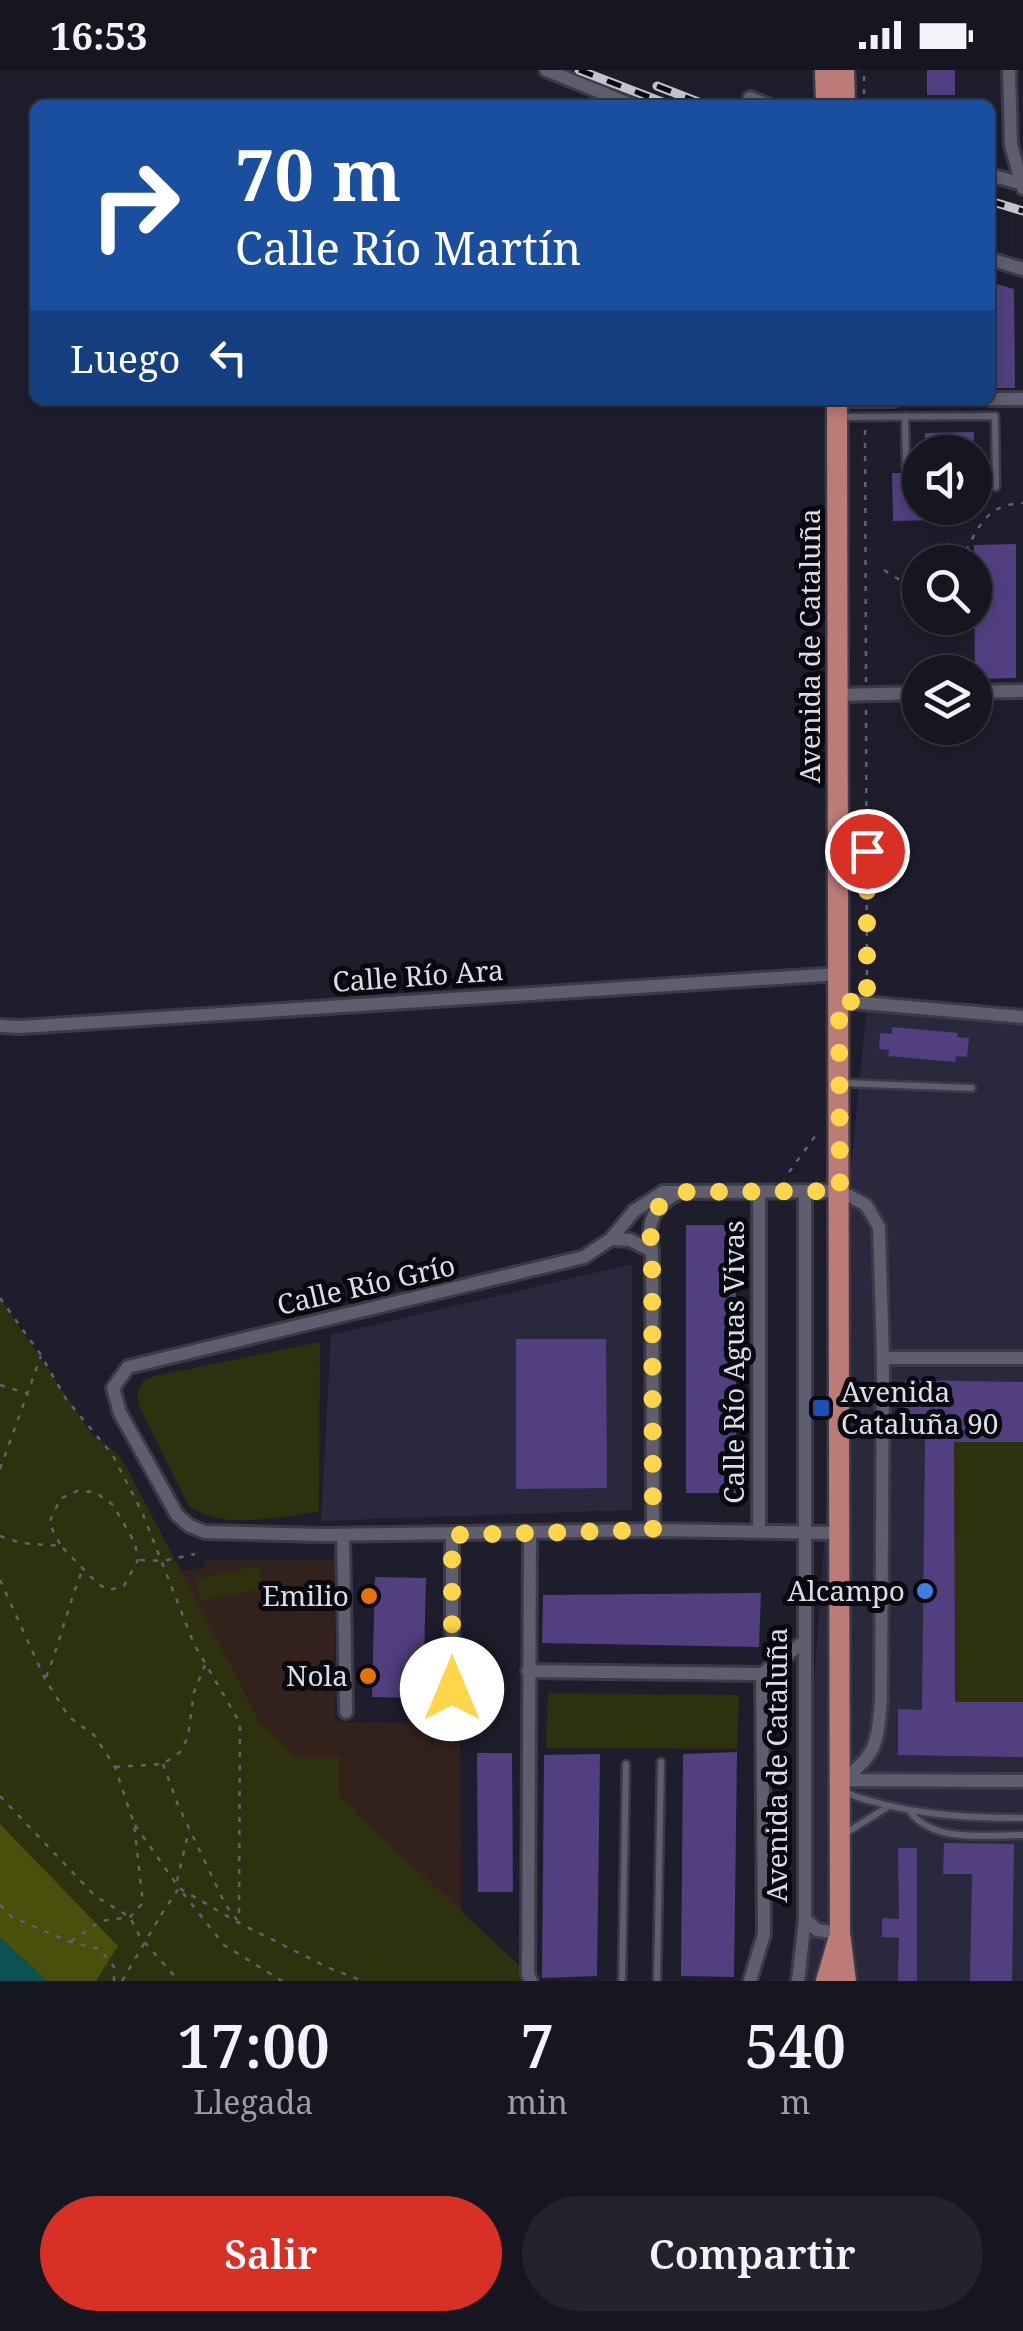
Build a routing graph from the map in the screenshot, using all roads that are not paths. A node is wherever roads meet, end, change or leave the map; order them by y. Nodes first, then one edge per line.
1 (546, 70) edge
2 (825, 70) edge
3 (844, 70) edge
4 (1009, 70) edge
5 (750, 98) dead end
6 (620, 100) edge
7 (755, 100) edge
8 (826, 100) edge
9 (844, 100) edge
10 (995, 177) edge
11 (1023, 185) edge
12 (995, 261) edge
13 (1023, 269) edge
14 (995, 399) edge
15 (1023, 399) edge
16 (837, 406) edge
17 (906, 416) junction
18 (906, 435) edge
19 (996, 487) dead end
20 (992, 692) edge
21 (1023, 692) edge
22 (902, 693) edge
23 (837, 694) junction
24 (839, 974) junction
25 (839, 1000) junction
26 (1023, 1016) edge
27 (0, 1026) edge
28 (840, 1084) junction
29 (972, 1088) dead end
30 (840, 1191) junction
31 (680, 1192) junction
32 (760, 1192) junction
33 (805, 1192) junction
34 (615, 1233) junction
35 (648, 1233) junction
36 (652, 1251) junction
37 (883, 1358) junction
38 (1023, 1358) edge
39 (653, 1530) junction
40 (759, 1532) junction
41 (804, 1532) junction
42 (530, 1533) junction
43 (841, 1533) junction
44 (343, 1535) junction
45 (452, 1535) junction
46 (805, 1642) junction
47 (528, 1670) junction
48 (762, 1674) junction
49 (452, 1689) dead end
50 (346, 1712) dead end
51 (661, 1762) dead end
52 (626, 1764) dead end
53 (1023, 1781) edge
54 (842, 1786) junction
55 (888, 1808) junction
56 (911, 1812) junction
57 (1023, 1818) edge
58 (842, 1836) junction
59 (1023, 1836) edge
60 (805, 1919) junction
61 (840, 1933) junction
62 (531, 1981) edge
63 (622, 1981) edge
64 (657, 1981) edge
65 (750, 1981) edge
66 (798, 1981) edge
67 (826, 1981) edge
68 (846, 1981) edge

1 - 6 street
2 - 8 main road
3 - 9 main road
4 - 11 street
5 - 7 street
10 - 11 street
12 - 13 street
14 - 15 street
16 - 17 lane
16 - 23 main road, Avenida de Cataluña
17 - 18 lane
17 - 19 lane
20 - 21 street
22 - 23 street
23 - 24 main road, Avenida de Cataluña
24 - 25 main road, Avenida de Cataluña
24 - 27 street, Calle Río Ara
25 - 26 street
25 - 28 main road, Avenida de Cataluña
28 - 29 lane
28 - 30 main road, Avenida de Cataluña
30 - 33 street, Calle Río Grío
30 - 37 street
30 - 43 main road, Avenida de Cataluña
31 - 32 street, Calle Río Grío
31 - 34 street, Calle Río Grío
31 - 35 street
32 - 33 street, Calle Río Grío
32 - 40 street, Calle Río Aguas Vivas
33 - 41 street, Avenida de Cataluña
34 - 35 street
34 - 36 street
34 - 44 street, Calle Río Grío
35 - 36 street
36 - 39 street
37 - 38 street
37 - 54 street
39 - 40 street
39 - 42 street
40 - 41 street
41 - 43 street
41 - 46 street, Avenida de Cataluña
42 - 45 street
42 - 47 street
43 - 54 main road, Avenida de Cataluña
44 - 45 street
44 - 50 street
45 - 49 street
46 - 48 street
46 - 60 street, Avenida de Cataluña
47 - 48 street
47 - 62 street
48 - 65 street
51 - 64 lane
52 - 63 lane
53 - 54 street
54 - 55 lane
54 - 58 main road, Avenida de Cataluña
55 - 56 lane
55 - 58 lane
56 - 57 lane
56 - 59 lane
58 - 61 main road, Avenida de Cataluña
60 - 61 street, Avenida de Cataluña
60 - 66 street, Avenida de Cataluña
61 - 67 main road, Avenida de Cataluña
61 - 68 main road, Avenida de Cataluña

